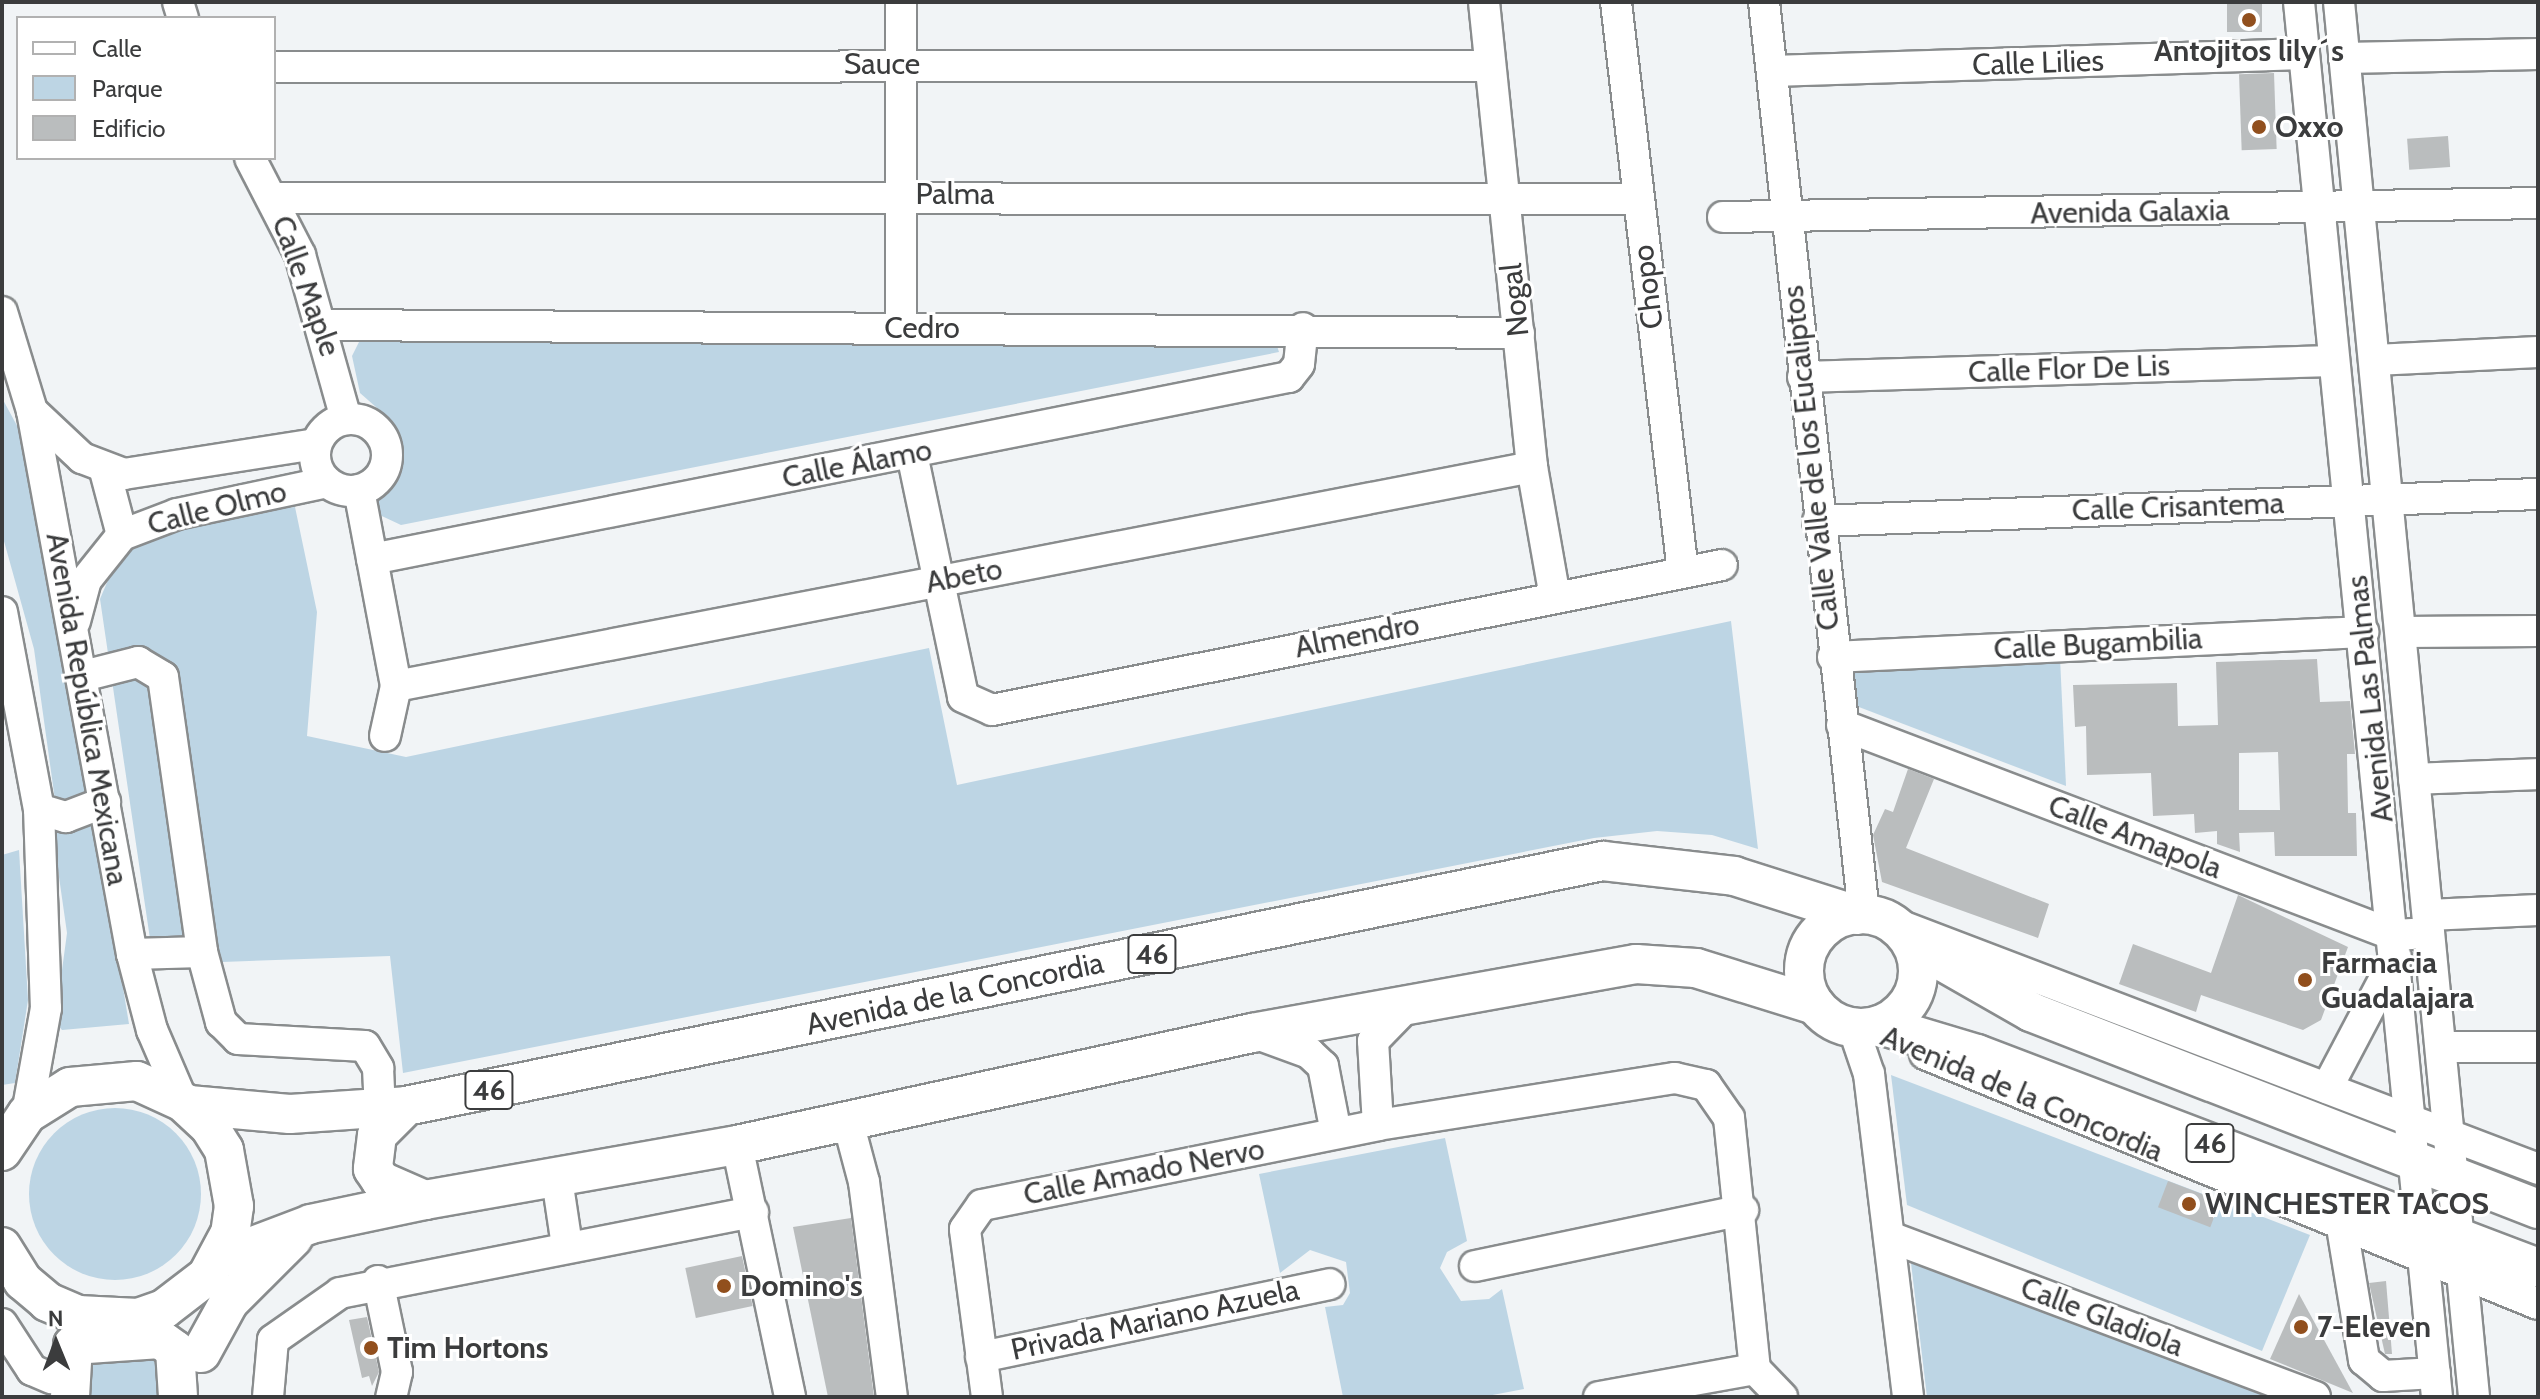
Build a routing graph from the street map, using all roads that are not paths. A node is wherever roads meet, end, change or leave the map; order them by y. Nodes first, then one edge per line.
1 (901, 2) edge
2 (1484, 2) edge
3 (1616, 2) edge
4 (1764, 2) edge
5 (2299, 2) edge
6 (2339, 2) edge
7 (2304, 54) junction
8 (2538, 54) edge
9 (2344, 58) junction
10 (901, 64) junction
11 (1490, 66) junction
12 (276, 67) edge
13 (1772, 71) junction
14 (251, 160) edge
15 (901, 194) junction
16 (1504, 197) junction
17 (273, 198) junction
18 (1637, 199) junction
19 (2538, 203) edge
20 (2359, 209) junction
21 (2318, 210) junction
22 (1784, 216) junction
23 (1723, 217) dead end
24 (2, 312) edge
25 (325, 325) junction
26 (901, 328) junction
27 (1303, 328) junction
28 (1519, 333) junction
29 (2538, 352) edge
30 (2375, 360) junction
31 (2334, 361) junction
32 (1803, 377) junction
33 (32, 411) junction
34 (346, 419) junction
35 (316, 444) junction
36 (912, 454) junction
37 (1532, 467) junction
38 (105, 471) junction
39 (164, 471) junction
40 (327, 482) junction
41 (359, 490) junction
42 (2538, 494) edge
43 (2389, 499) junction
44 (2349, 501) junction
45 (177, 514) junction
46 (1818, 521) junction
47 (122, 535) junction
48 (372, 559) junction
49 (1722, 565) dead end
50 (1683, 572) junction
51 (938, 581) junction
52 (1555, 597) junction
53 (2, 612) edge
54 (74, 630) junction
55 (2538, 631) edge
56 (2363, 632) junction
57 (2402, 632) junction
58 (1833, 657) junction
59 (83, 676) junction
60 (396, 686) junction
61 (1842, 725) junction
62 (385, 736) dead end
63 (2538, 774) edge
64 (2414, 779) junction
65 (105, 802) junction
66 (39, 809) junction
67 (2538, 910) edge
68 (1881, 924) junction
69 (2429, 924) junction
70 (2395, 946) junction
71 (202, 952) junction
72 (132, 954) junction
73 (1410, 1003) junction
74 (1815, 1005) junction
75 (1865, 1027) junction
76 (1252, 1033) junction
77 (2441, 1047) junction
78 (2538, 1047) edge
79 (2327, 1088) junction
80 (186, 1104) junction
81 (393, 1108) junction
82 (2410, 1121) junction
83 (848, 1122) junction
84 (1378, 1125) junction
85 (12, 1130) edge
86 (1336, 1133) junction
87 (2449, 1137) junction
88 (737, 1145) junction
89 (2414, 1161) junction
90 (2538, 1169) edge
91 (2453, 1175) junction
92 (557, 1179) junction
93 (425, 1200) junction
94 (2538, 1209) edge
95 (1743, 1210) junction
96 (753, 1212) junction
97 (2419, 1222) junction
98 (311, 1224) junction
99 (2342, 1227) junction
100 (1890, 1237) junction
101 (2459, 1237) junction
102 (567, 1246) junction
103 (2, 1247) edge
104 (2423, 1259) junction
105 (1475, 1266) dead end
106 (213, 1268) junction
107 (2538, 1268) edge
108 (2464, 1274) junction
109 (378, 1281) junction
110 (1329, 1284) dead end
111 (24, 1285) edge
112 (2538, 1304) edge
113 (2, 1324) edge
114 (201, 1353) junction
115 (981, 1357) junction
116 (1755, 1369) junction
117 (2436, 1385) edge
118 (2380, 1387) edge
119 (58, 1391) edge
120 (178, 1397) edge
121 (201, 1397) edge
122 (268, 1397) edge
123 (391, 1397) edge
124 (790, 1397) edge
125 (892, 1397) edge
126 (987, 1397) edge
127 (1599, 1397) edge
128 (1782, 1397) edge
129 (1908, 1397) edge
130 (2315, 1397) edge
131 (2474, 1397) edge

1 - 10 street
2 - 11 street, Nogal
3 - 18 street, Chopo
4 - 13 street, Calle Valle de los Eucaliptos
5 - 7 street, Avenida Las Palmas
6 - 9 street, Avenida Las Palmas
7 - 13 street, Calle Lilies
7 - 21 street, Avenida Las Palmas
8 - 9 street
9 - 20 street, Avenida Las Palmas
10 - 11 street, Sauce
10 - 12 street, Sauce
10 - 15 street
11 - 16 street, Nogal
13 - 22 street, Calle Valle de los Eucaliptos
14 - 17 street, Calle Maple
15 - 16 street, Palma
15 - 17 street, Palma
15 - 26 street
16 - 18 street, Palma
16 - 28 street, Nogal
17 - 25 street, Calle Maple
18 - 50 street, Chopo
19 - 20 street, Avenida Galaxia
20 - 21 street, Avenida Galaxia
20 - 30 street, Avenida Las Palmas
21 - 22 street, Avenida Galaxia
21 - 31 street, Avenida Las Palmas
22 - 23 street, Avenida Galaxia
22 - 32 street, Calle Valle de los Eucaliptos
24 - 33 street, Avenida República Mexicana
25 - 26 street, Cedro
25 - 34 street, Calle Maple
26 - 27 street, Cedro
27 - 28 street, Cedro
27 - 36 street, Calle Álamo
28 - 37 street, Nogal
29 - 30 street
30 - 43 street, Avenida Las Palmas
31 - 32 street, Calle Flor De Lis
31 - 44 street, Avenida Las Palmas
32 - 46 street, Calle Valle de los Eucaliptos
33 - 38 street
33 - 54 street, Avenida República Mexicana
34 - 35 street
34 - 41 street
35 - 39 street, Calle Olmo
35 - 40 street
36 - 48 street, Calle Álamo
36 - 51 street
37 - 51 street, Abeto
37 - 52 street, Nogal
38 - 39 street, Calle Olmo
38 - 47 street
39 - 45 street
40 - 41 street
40 - 45 street, Calle Olmo
41 - 48 street
42 - 43 street, Calle Crisantema
43 - 44 street, Calle Crisantema
43 - 57 street, Avenida Las Palmas
44 - 46 street, Calle Crisantema
44 - 56 street, Avenida Las Palmas
45 - 47 street, Calle Olmo
46 - 58 street, Calle Valle de los Eucaliptos
47 - 54 street, Calle Olmo
48 - 60 street
49 - 50 street, Almendro
50 - 52 street, Almendro
51 - 52 street, Almendro
51 - 60 street, Abeto
53 - 66 street, Avenida República Mexicana
54 - 59 street, Avenida República Mexicana
55 - 57 street
56 - 58 street, Calle Bugambilia
56 - 70 street, Avenida Las Palmas
57 - 64 street, Avenida Las Palmas
58 - 61 street, Calle Valle de los Eucaliptos
59 - 65 street, Avenida República Mexicana
59 - 71 street
60 - 62 street
61 - 68 street, Calle Valle de los Eucaliptos
61 - 70 street, Calle Amapola
63 - 64 street
64 - 69 street, Avenida Las Palmas
65 - 66 street
65 - 72 street, Avenida República Mexicana
66 - 85 street, Avenida República Mexicana
67 - 69 street, Calle Amapola
68 - 74 main road
68 - 75 main road
68 - 79 street, Avenida de la Concordia
68 - 81 main road, Avenida de la Concordia / 46
68 - 89 main road, Avenida de la Concordia / 46
69 - 70 street, Calle Amapola
69 - 77 street, Avenida Las Palmas
70 - 79 street
70 - 82 street, Avenida Las Palmas
71 - 72 street
71 - 81 street
72 - 80 street, Avenida República Mexicana
73 - 74 main road, 46
73 - 76 main road, 46
73 - 84 street
74 - 75 main road, 46
75 - 97 main road, Avenida de la Concordia / 46
75 - 99 street, Avenida de la Concordia
75 - 100 street
76 - 83 main road, 46
76 - 86 street
77 - 78 street
77 - 87 street, Avenida Las Palmas
79 - 82 street, Avenida de la Concordia
80 - 81 main road, Avenida de la Concordia / 46
80 - 85 main road, 46
80 - 106 main road, 46
81 - 93 main road
82 - 87 street, Avenida de la Concordia
82 - 89 street, Avenida Las Palmas
83 - 88 main road, 46
83 - 125 street
84 - 86 street, Calle Amado Nervo
84 - 95 street, Calle Amado Nervo
86 - 115 street, Calle Amado Nervo
87 - 90 street, Avenida de la Concordia
87 - 91 street, Avenida Las Palmas
88 - 92 main road, 46
88 - 96 street
89 - 91 main road, Avenida de la Concordia / 46
89 - 97 street, Avenida Las Palmas
91 - 94 main road, Avenida de la Concordia / 46
91 - 101 street, Avenida Las Palmas
92 - 93 main road, 46
92 - 102 street
93 - 98 main road, 46
95 - 105 street
95 - 116 street
96 - 102 street
96 - 124 street
97 - 101 main road, Avenida de la Concordia / 46
97 - 104 street, Avenida Las Palmas
98 - 106 main road, 46
98 - 114 main road
99 - 104 street, Avenida de la Concordia
99 - 118 street
100 - 129 street
100 - 130 street, Calle Gladiola
101 - 107 main road, Avenida de la Concordia / 46
101 - 108 street, Avenida Las Palmas
102 - 109 street
103 - 111 main road
104 - 108 street, Avenida de la Concordia
104 - 117 street, Avenida Las Palmas
106 - 111 main road, 46
106 - 114 main road
108 - 112 street, Avenida de la Concordia
108 - 131 street, Avenida Las Palmas
109 - 122 street
109 - 123 street
110 - 115 street, Privada Mariano Azuela
111 - 119 main road
113 - 119 street
114 - 121 main road
115 - 126 street
116 - 127 street
116 - 128 street
117 - 118 street
119 - 120 main road

